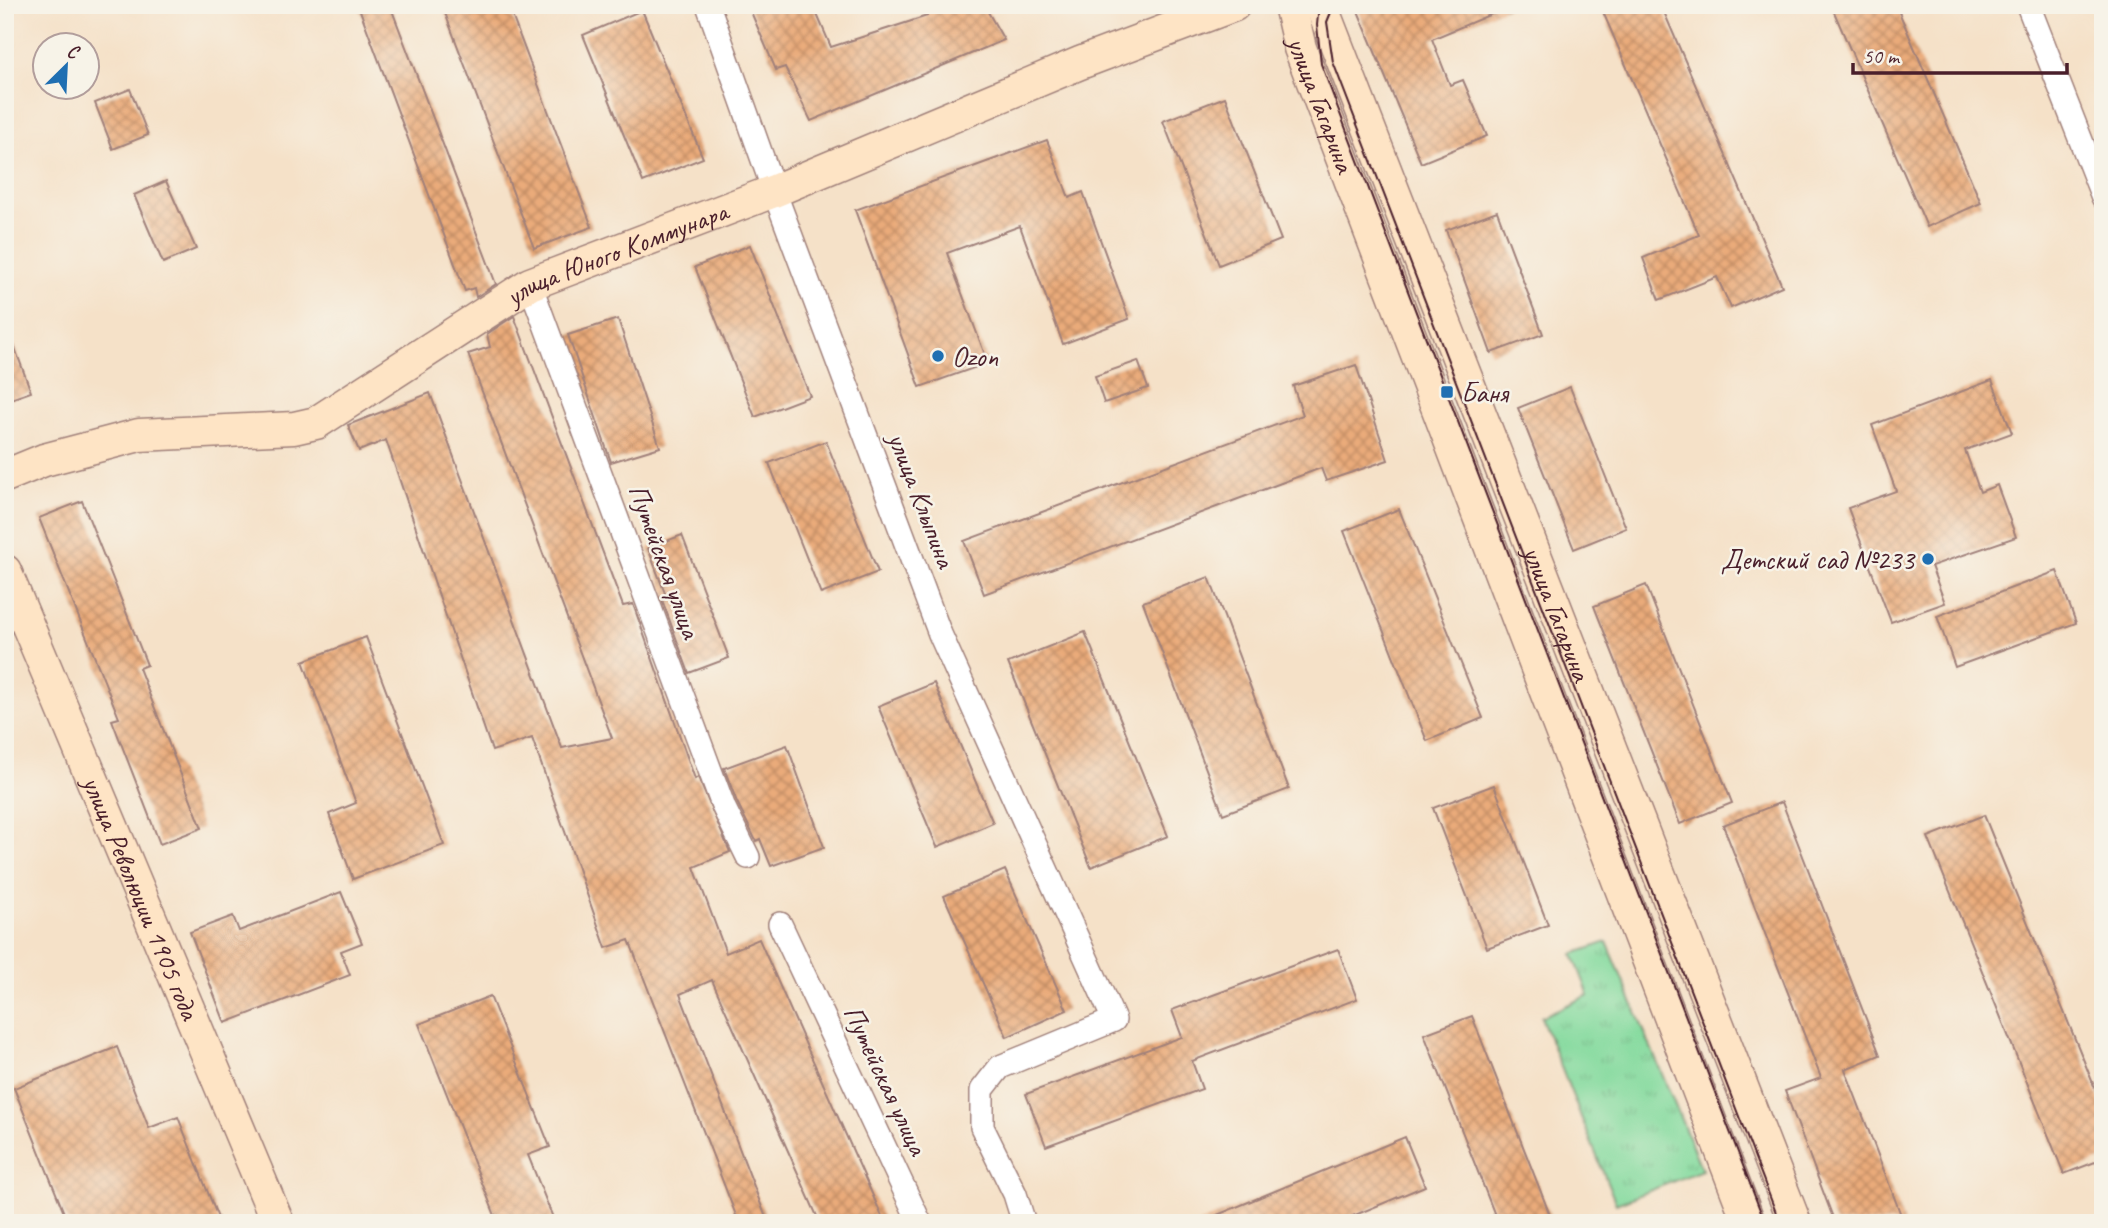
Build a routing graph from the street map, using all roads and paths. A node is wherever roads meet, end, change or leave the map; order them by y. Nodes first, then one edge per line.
1 (708, 5) edge
2 (1234, 5) edge
3 (1290, 5) edge
4 (1321, 5) edge
5 (2028, 5) edge
6 (774, 191) junction
7 (2103, 197) edge
8 (530, 284) junction
9 (5, 476) edge
10 (5, 571) edge
11 (748, 857) dead end
12 (780, 924) dead end
13 (278, 1223) edge
14 (920, 1223) edge
15 (1024, 1223) edge
16 (1749, 1223) edge
17 (1795, 1223) edge

1 - 6 street, улица Клыпина
2 - 6 street, улица Юного Коммунара
3 - 16 street, улица Гагарина
4 - 17 street, улица Гагарина
5 - 7 street
6 - 8 street, улица Юного Коммунара
6 - 15 street, улица Клыпина
8 - 9 street, улица Юного Коммунара
8 - 11 street, Путейская улица
10 - 13 street, улица Революции 1905 года
12 - 14 street, Путейская улица

